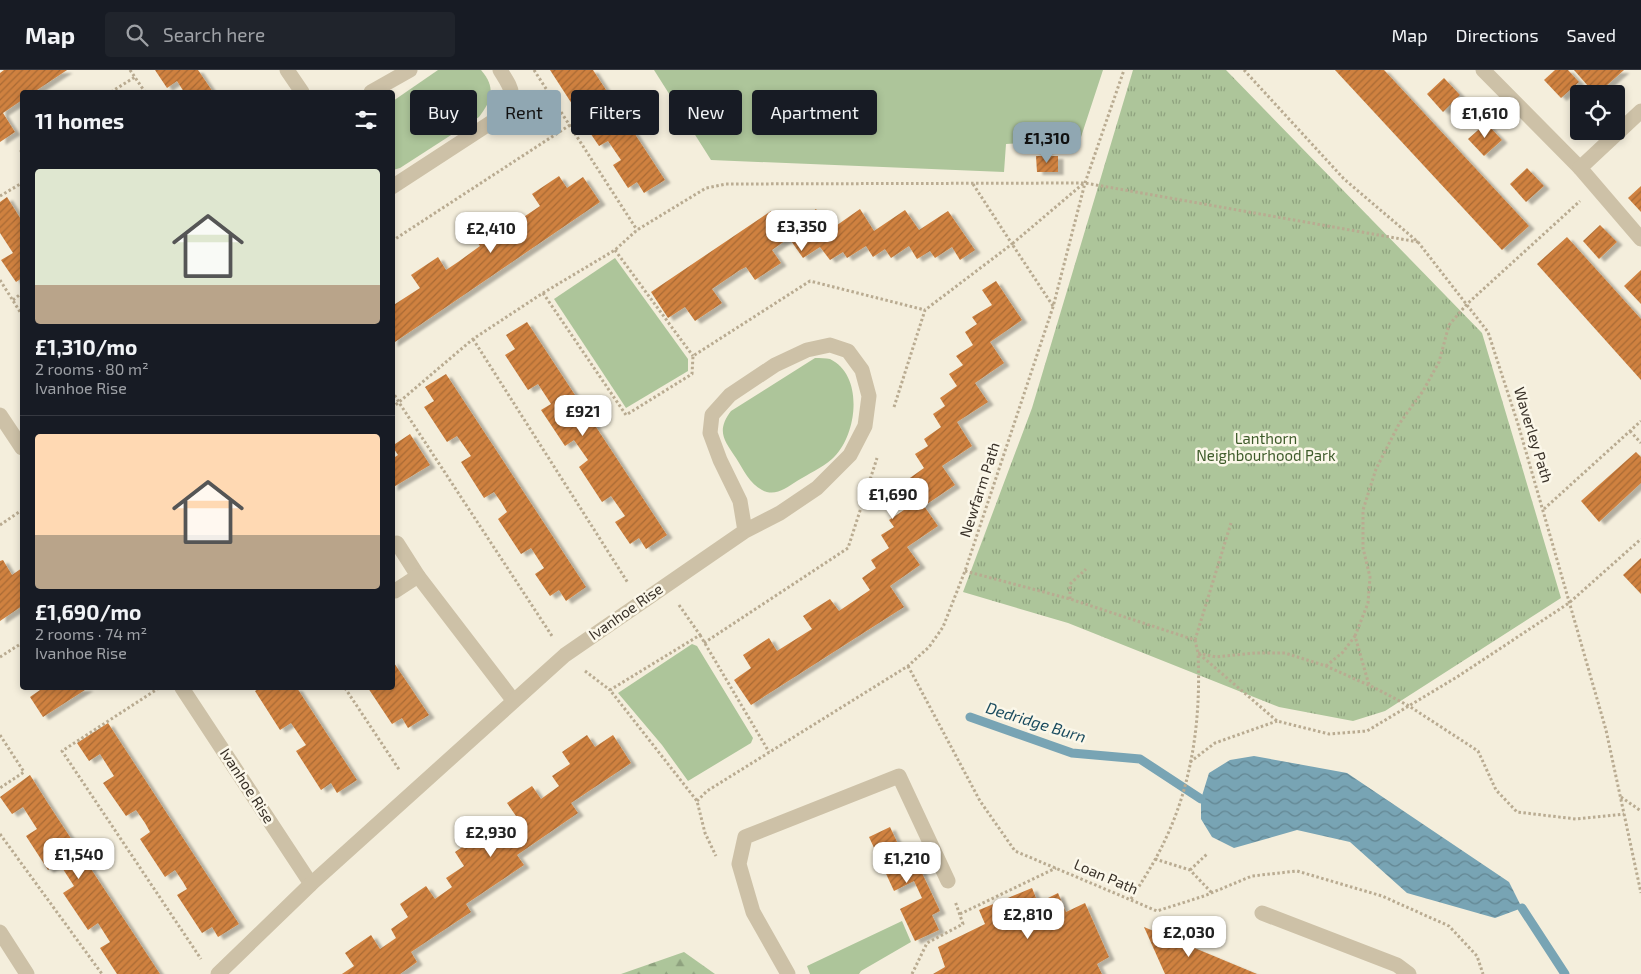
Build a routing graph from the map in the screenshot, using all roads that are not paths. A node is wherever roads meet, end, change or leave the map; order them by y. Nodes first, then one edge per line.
1 (287, 70) edge
2 (410, 70) edge
3 (500, 70) edge
4 (1484, 70) edge
5 (301, 90) edge
6 (375, 90) edge
7 (1641, 111) edge
8 (1580, 168) junction
9 (395, 185) edge
10 (1641, 239) edge
11 (0, 416) edge
12 (20, 445) edge
13 (745, 531) junction
14 (398, 543) dead end
15 (418, 576) junction
16 (395, 591) dead end
17 (183, 690) edge
18 (513, 700) junction
19 (948, 881) road end
20 (311, 884) junction
21 (1262, 913) dead end
22 (0, 932) edge
23 (27, 974) edge
24 (218, 974) edge
25 (788, 974) edge
26 (1408, 974) edge

1 - 5 street
2 - 6 street
3 - 9 street
4 - 8 street
7 - 8 street
8 - 10 street
11 - 12 street
13 - 13 street, Ivanhoe Rise
13 - 18 street, Ivanhoe Rise
14 - 15 street
15 - 16 street
15 - 18 street
17 - 20 street, Ivanhoe Rise
18 - 20 street, Ivanhoe Rise
19 - 25 street
20 - 24 street, Ivanhoe Rise
21 - 26 street
22 - 23 street

